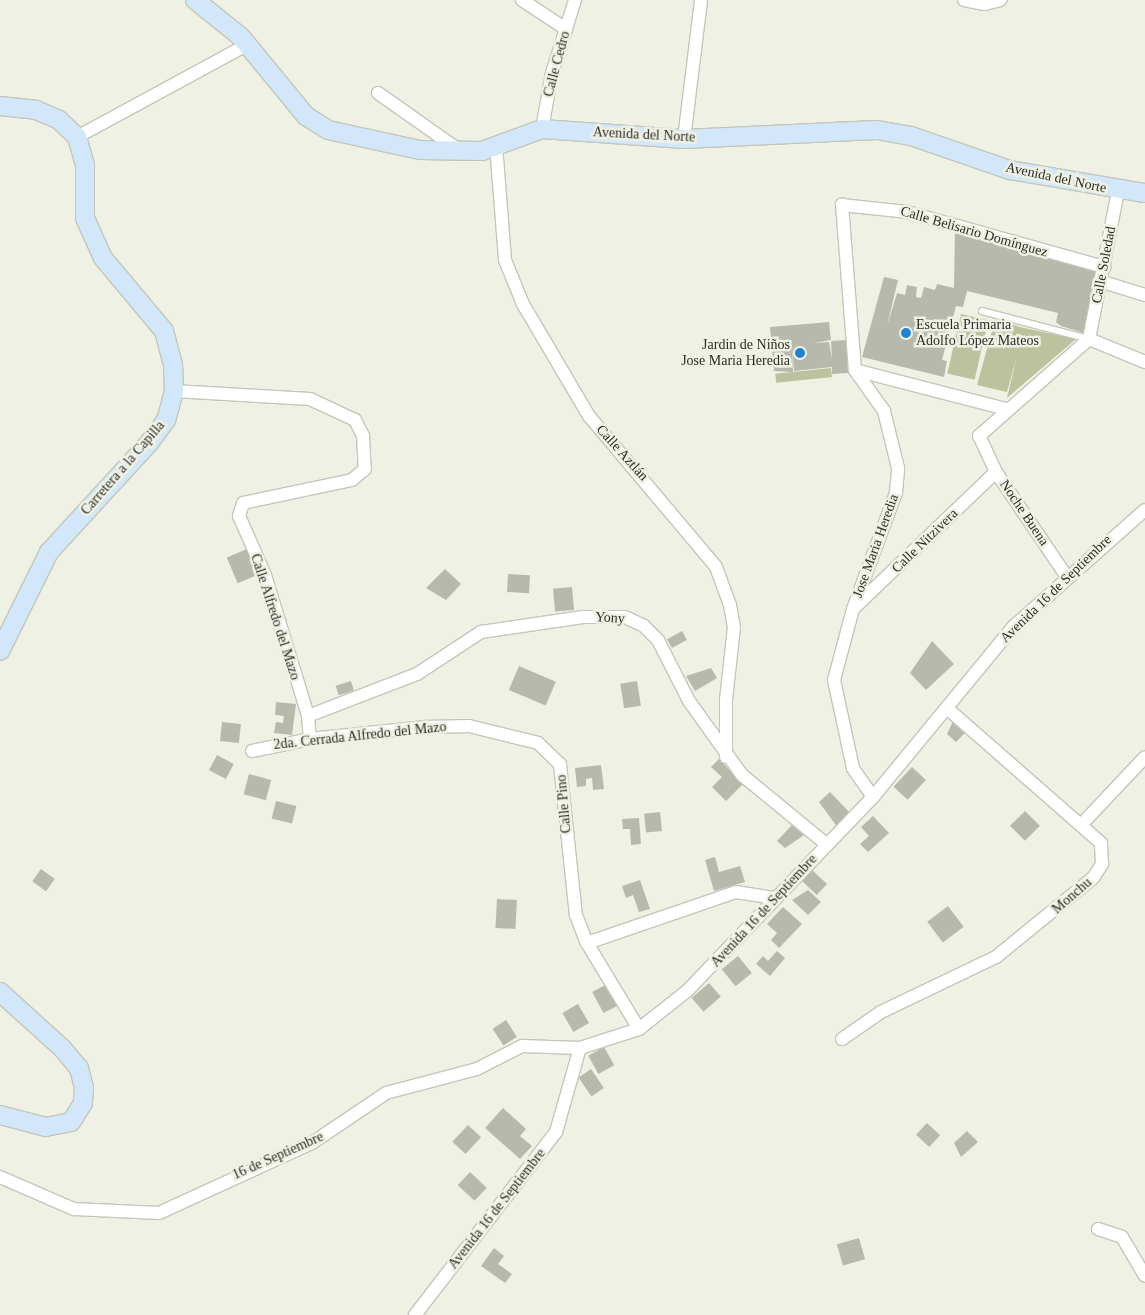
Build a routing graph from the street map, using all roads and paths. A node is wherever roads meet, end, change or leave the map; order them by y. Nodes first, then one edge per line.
1 (195, 0) edge
2 (522, 0) edge
3 (575, 0) edge
4 (700, 0) edge
5 (964, 0) edge
6 (1000, 0) edge
7 (566, 29) junction
8 (248, 44) junction
9 (378, 93) dead end
10 (0, 106) edge
11 (542, 130) junction
12 (77, 138) junction
13 (684, 139) junction
14 (496, 145) junction
15 (463, 153) junction
16 (1118, 191) junction
17 (1145, 193) edge
18 (1104, 268) junction
19 (1103, 282) junction
20 (1145, 295) edge
21 (982, 311) dead end
22 (1089, 339) junction
23 (1145, 362) edge
24 (854, 370) junction
25 (174, 391) junction
26 (1006, 409) junction
27 (996, 472) junction
28 (1145, 510) edge
29 (1067, 578) junction
30 (853, 609) junction
31 (0, 651) edge
32 (947, 708) junction
33 (308, 716) junction
34 (468, 726) joint
35 (310, 739) junction
36 (252, 751) dead end
37 (726, 757) junction
38 (1145, 757) edge
39 (873, 797) junction
40 (1081, 825) junction
41 (826, 844) junction
42 (774, 898) junction
43 (587, 943) junction
44 (0, 992) edge
45 (639, 1029) junction
46 (842, 1039) dead end
47 (580, 1048) junction
48 (0, 1115) edge
49 (0, 1177) edge
50 (1098, 1229) dead end
51 (1145, 1276) edge
52 (415, 1315) edge

1 - 8 street, Avenida del Norte
2 - 7 street
3 - 7 street, Calle Cedro
4 - 13 street
5 - 6 street
7 - 11 street, Calle Cedro
8 - 12 street
8 - 15 street, Avenida del Norte
9 - 15 street
10 - 12 street, Carretera a la Capilla
11 - 13 street, Avenida del Norte
11 - 14 street, Avenida del Norte
12 - 25 street, Carretera a la Capilla
13 - 16 street, Avenida del Norte
14 - 15 street, Avenida del Norte
14 - 37 street, Calle Aztlán
16 - 17 street, Avenida del Norte
16 - 18 street, Calle Soledad
18 - 19 street, Calle Soledad
18 - 24 street, Calle Belisario Domínguez
19 - 20 street
19 - 22 street, Calle Soledad
21 - 22 lane
22 - 23 street
22 - 26 street
24 - 26 street
24 - 30 street, Jose Maria Heredia
25 - 31 street, Carretera a la Capilla
25 - 33 street, Calle Alfredo del Mazo
26 - 27 street, Noche Buena
27 - 29 street, Noche Buena
27 - 30 street, Calle Nitzivera
28 - 29 street, Avenida 16 de Septiembre
29 - 32 street, Avenida 16 de Septiembre
30 - 39 street, Jose Maria Heredia
32 - 39 street, Avenida 16 de Septiembre
32 - 40 street, Monchu
33 - 35 street, Calle Alfredo del Mazo
33 - 37 street, Yony
34 - 35 street, 2da. Cerrada Alfredo del Mazo
34 - 43 street, Calle Pino
35 - 36 street, 2da. Cerrada Alfredo del Mazo
37 - 41 street, Yony
38 - 40 street
39 - 41 street, Avenida 16 de Septiembre
40 - 46 street, Monchu
41 - 42 street, Avenida 16 de Septiembre
42 - 43 street
42 - 45 street, Avenida 16 de Septiembre
43 - 45 street, Calle Pino
44 - 48 street
45 - 47 street, Avenida 16 de Septiembre
47 - 49 street, 16 de Septiembre
47 - 52 street, Avenida 16 de Septiembre
50 - 51 street

